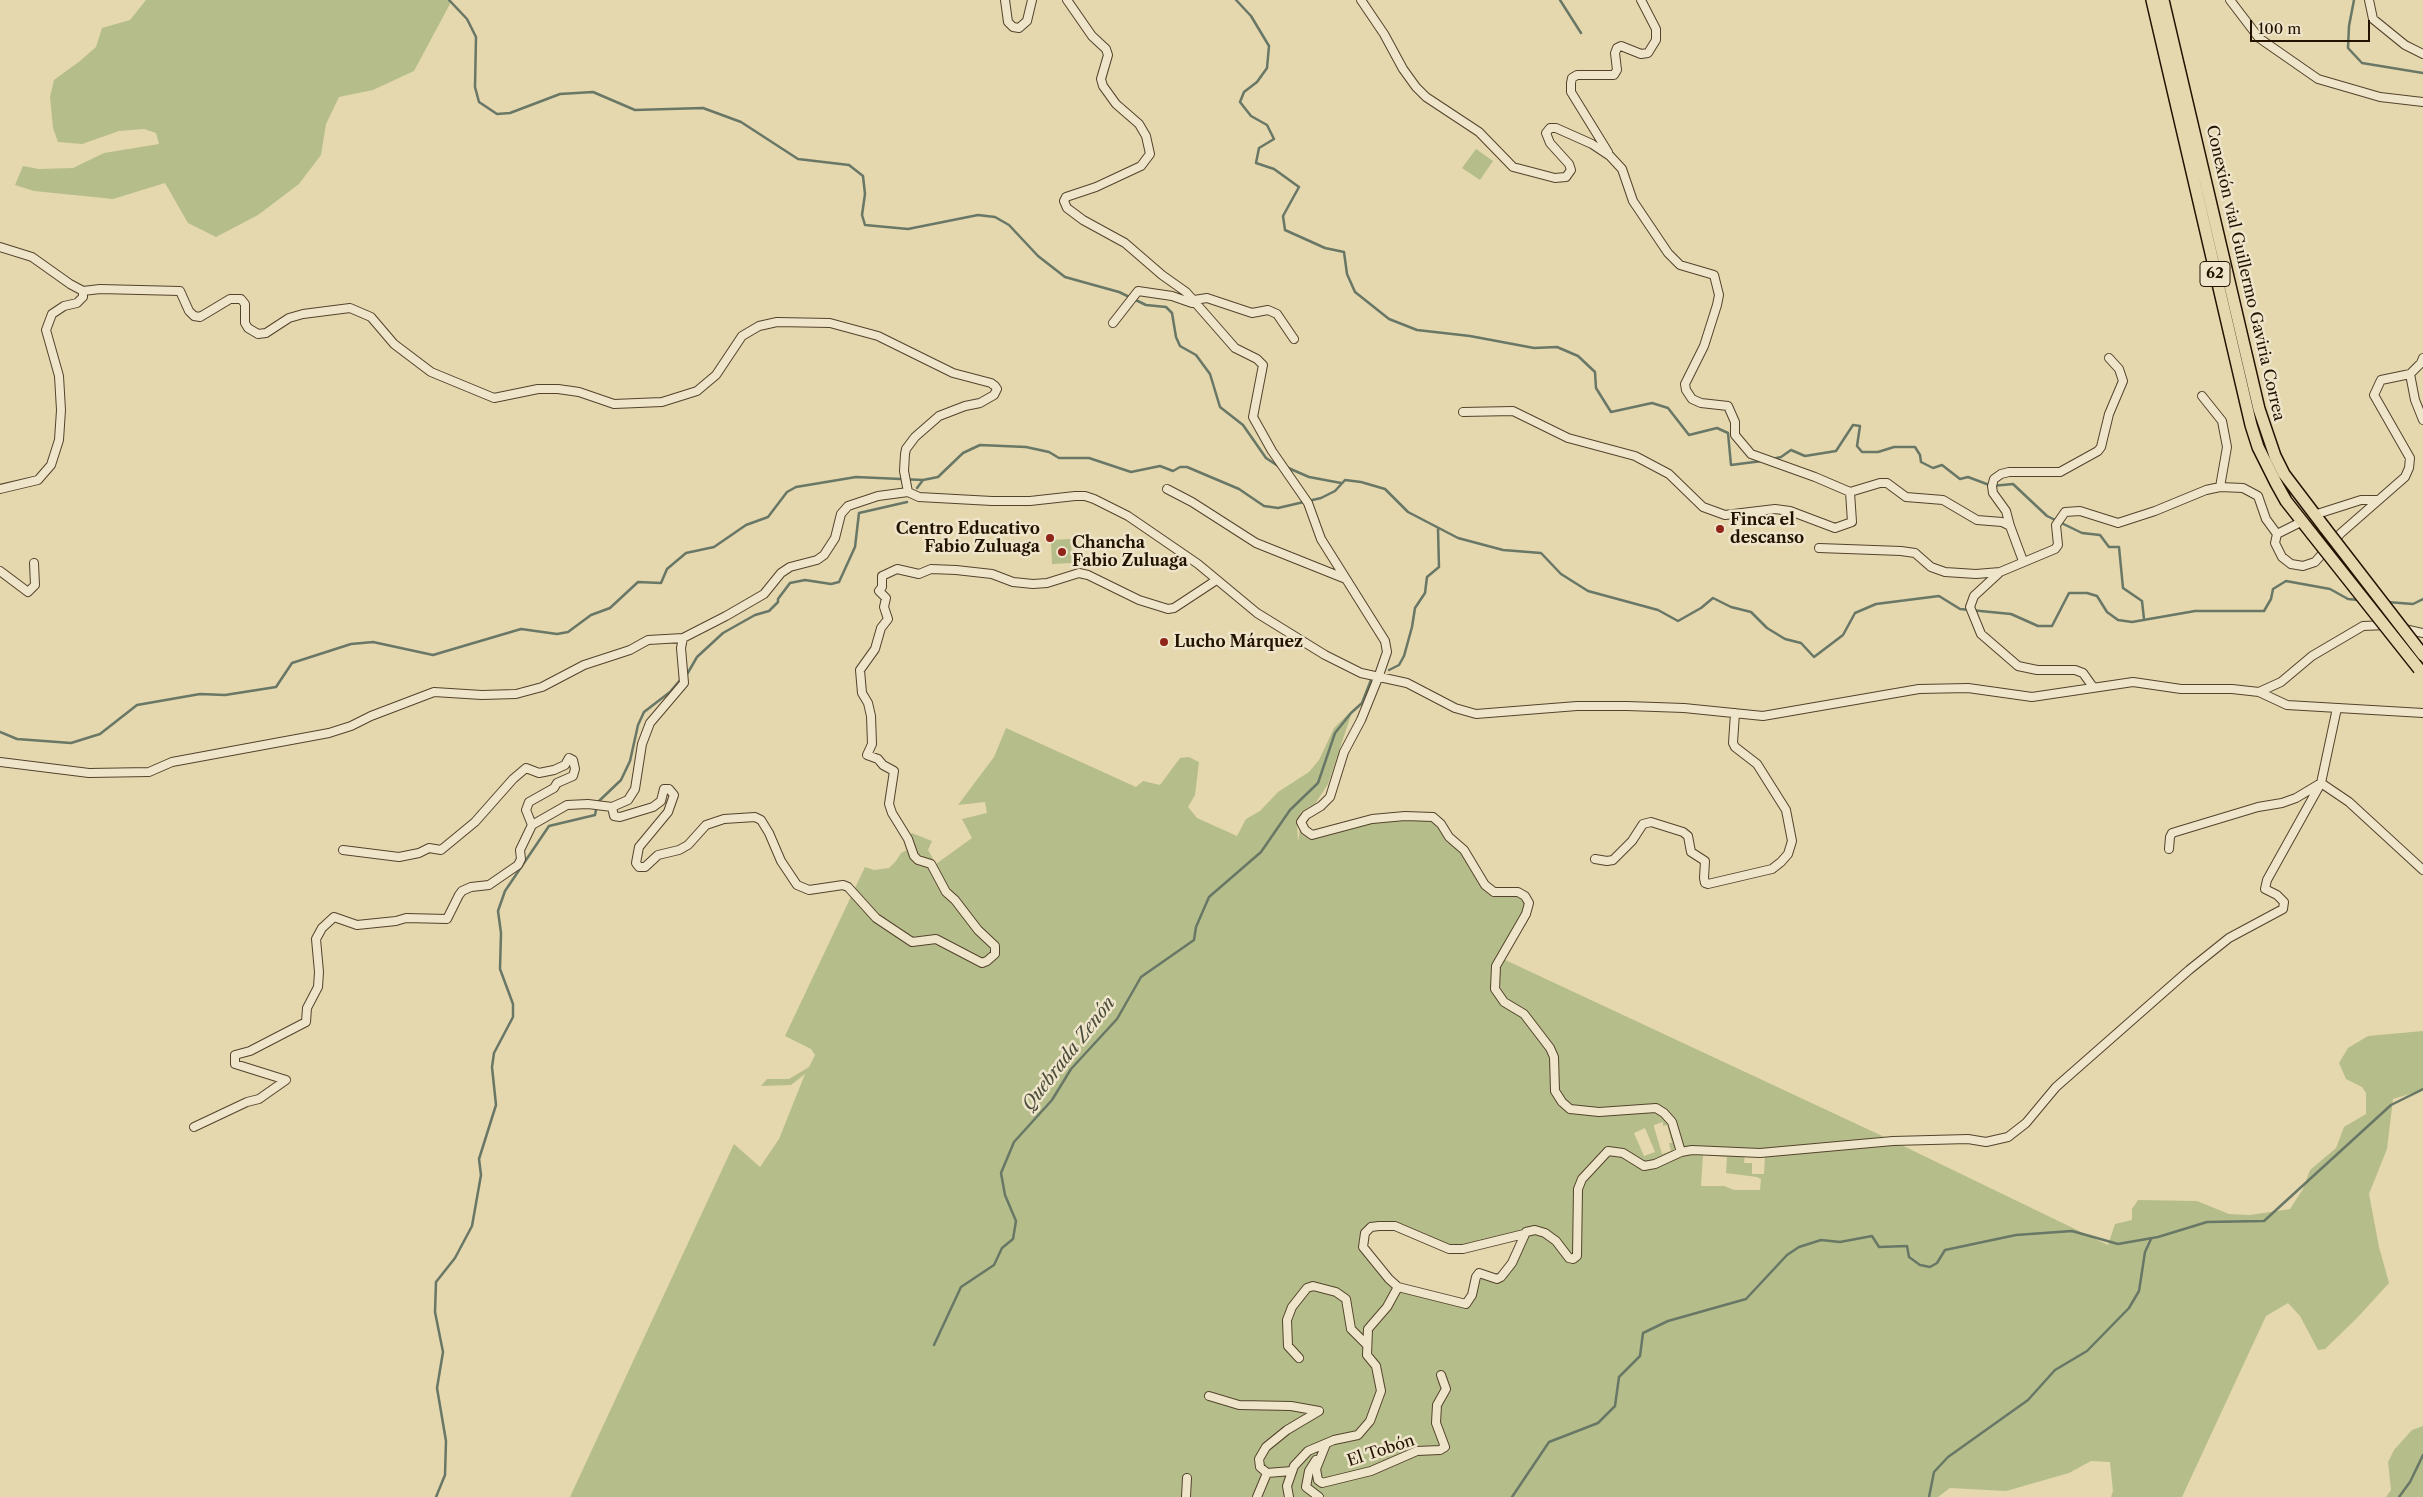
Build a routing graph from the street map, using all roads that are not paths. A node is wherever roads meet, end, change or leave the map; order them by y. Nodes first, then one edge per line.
1 (1005, 0) edge
2 (1032, 0) edge
3 (1067, 0) edge
4 (1361, 0) edge
5 (1641, 0) edge
6 (2152, 0) edge
7 (2163, 0) edge
8 (2230, 0) edge
9 (2369, 0) edge
10 (2423, 54) edge
11 (2423, 102) edge
12 (1610, 156) junction
13 (0, 247) edge
14 (83, 291) junction
15 (1194, 300) junction
16 (1113, 323) dead end
17 (1294, 339) dead end
18 (2109, 358) dead end
19 (2423, 358) edge
20 (2410, 374) junction
21 (2202, 396) dead end
22 (1463, 412) dead end
23 (2423, 420) edge
24 (2220, 487) junction
25 (0, 489) edge
26 (1167, 489) dead end
27 (908, 492) junction
28 (1850, 492) junction
29 (2378, 500) junction
30 (2314, 515) junction
31 (2303, 520) junction
32 (2010, 526) junction
33 (2277, 534) junction
34 (1819, 548) dead end
35 (2023, 561) junction
36 (34, 563) dead end
37 (0, 571) edge
38 (2000, 572) junction
39 (1346, 580) junction
40 (1215, 581) junction
41 (2423, 633) edge
42 (683, 638) junction
43 (2423, 655) edge
44 (2421, 671) edge
45 (1378, 678) junction
46 (2092, 687) junction
47 (2259, 692) junction
48 (2337, 708) junction
49 (1735, 713) junction
50 (2423, 713) edge
51 (0, 762) edge
52 (2321, 783) junction
53 (612, 807) junction
54 (532, 826) junction
55 (2169, 849) dead end
56 (343, 850) dead end
57 (1595, 859) dead end
58 (2423, 870) edge
59 (194, 1128) dead end
60 (1681, 1152) junction
61 (1524, 1234) junction
62 (1398, 1287) junction
63 (1366, 1344) junction
64 (1299, 1358) dead end
65 (1441, 1375) dead end
66 (1209, 1396) dead end
67 (1326, 1444) junction
68 (1292, 1470) junction
69 (1267, 1473) junction
70 (1187, 1478) dead end
71 (1186, 1497) edge
72 (1257, 1497) edge
73 (1289, 1497) edge
74 (1319, 1497) edge

1 - 2 street
3 - 15 street
4 - 12 street
5 - 12 street
6 - 31 highway, Conexión vial Guillermo Gaviria Correa / 62
7 - 30 highway, Conexión vial Guillermo Gaviria Correa / 62
8 - 11 street
9 - 10 street
12 - 28 street
13 - 14 street
14 - 25 street
14 - 27 street
15 - 16 street
15 - 17 street
15 - 39 street
18 - 32 street
19 - 20 street
20 - 23 street
20 - 29 street
21 - 24 street
22 - 28 street
24 - 33 street
24 - 35 street
26 - 39 street
27 - 40 street
27 - 42 street
28 - 32 street
29 - 30 street
29 - 33 street
30 - 43 highway, Conexión vial Guillermo Gaviria Correa / 62, bridge
31 - 33 street
31 - 44 highway, Conexión vial Guillermo Gaviria Correa / 62, bridge
32 - 35 street
34 - 38 street
35 - 38 street
36 - 37 street
38 - 46 street
39 - 45 street
40 - 45 street
40 - 53 street
41 - 47 street
42 - 51 street
42 - 53 street
45 - 49 street
45 - 60 street
46 - 47 street
46 - 49 street
47 - 48 street
48 - 50 street
48 - 52 street
49 - 57 street
52 - 55 street
52 - 58 street
52 - 60 street
53 - 54 street
54 - 56 street
54 - 59 street
60 - 61 street
61 - 62 street
61 - 62 street
62 - 63 street
63 - 64 street
63 - 67 street, El Tobón
65 - 67 street, El Tobón
66 - 69 street
67 - 68 street, El Tobón
67 - 74 street, El Tobón
68 - 69 street
68 - 73 street
69 - 72 street
70 - 71 street

